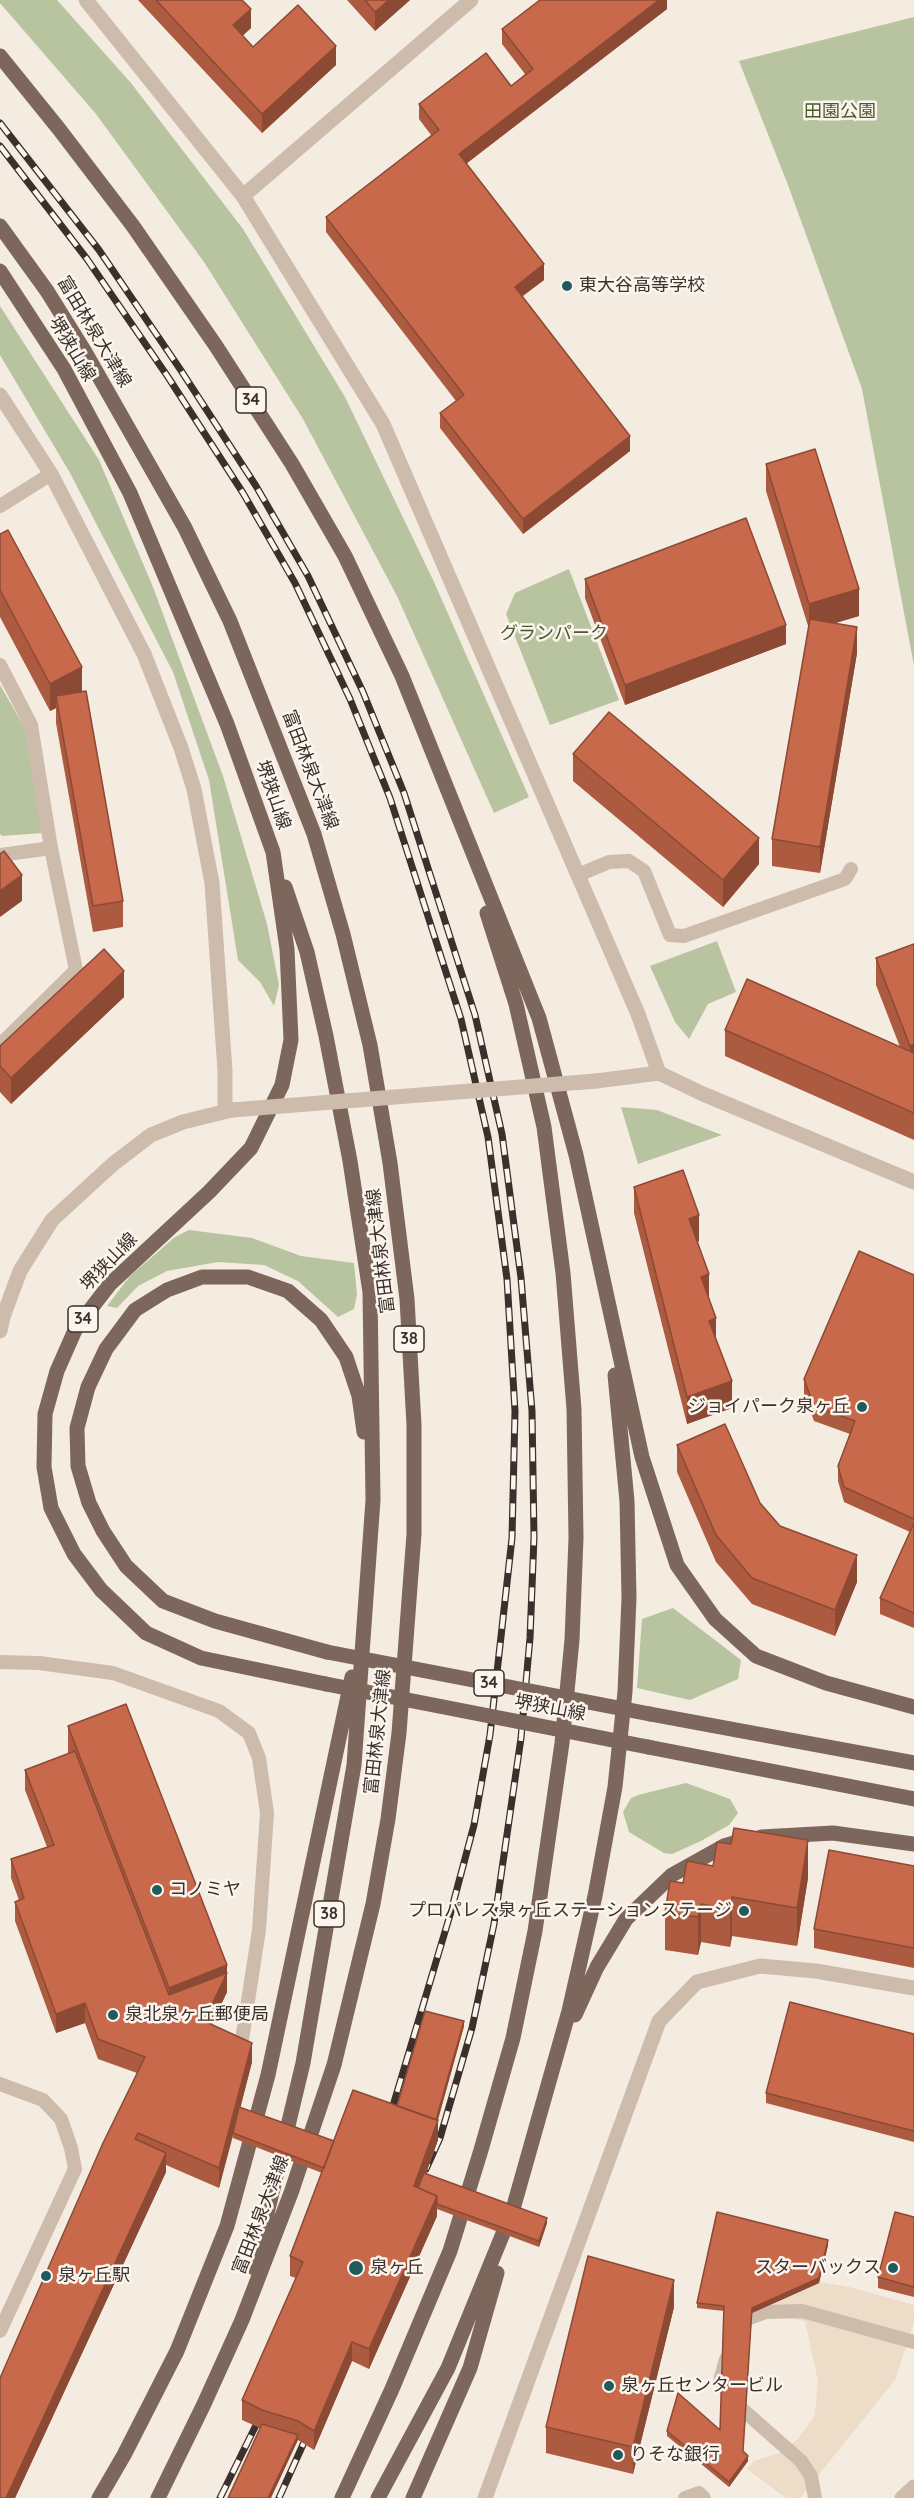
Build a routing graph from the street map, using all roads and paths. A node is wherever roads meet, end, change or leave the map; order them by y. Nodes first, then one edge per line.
1 (86, 0) edge
2 (471, 0) edge
3 (0, 56) edge
4 (243, 196) junction
5 (0, 226) edge
6 (0, 271) edge
7 (0, 395) edge
8 (51, 474) junction
9 (0, 507) edge
10 (0, 665) edge
11 (444, 779) junction
12 (51, 848) junction
13 (273, 852) junction
14 (0, 855) edge
15 (850, 869) dead end
16 (578, 875) junction
17 (0, 1045) edge
18 (659, 1073) junction
19 (229, 1111) junction
20 (914, 1182) edge
21 (595, 1244) junction
22 (1, 1322) edge
23 (373, 1500) junction
24 (366, 1605) junction
25 (0, 1662) edge
26 (914, 1707) edge
27 (914, 1763) edge
28 (914, 1799) edge
29 (914, 1844) edge
30 (914, 1988) edge
31 (240, 2046) edge
32 (549, 2083) junction
33 (0, 2084) edge
34 (513, 2209) junction
35 (242, 2320) junction
36 (0, 2331) edge
37 (914, 2342) edge
38 (914, 2487) edge
39 (99, 2498) edge
40 (158, 2498) edge
41 (342, 2498) edge
42 (378, 2498) edge
43 (414, 2498) edge
44 (485, 2498) edge
45 (685, 2498) edge
46 (704, 2498) edge
47 (815, 2498) edge
48 (902, 2498) edge

1 - 4 street
2 - 4 street
3 - 11 main road, 34
4 - 16 street
5 - 35 main road, 富田林泉大津線 / 38
6 - 13 main road, 堺狭山線
7 - 8 street
8 - 9 lane
8 - 19 street
10 - 12 lane
11 - 21 main road
11 - 41 main road
12 - 14 lane
12 - 17 lane
13 - 23 main road, 38
13 - 28 main road, 堺狭山線 / 34, bridge
15 - 16 lane
16 - 18 street
18 - 19 street, bridge
18 - 20 street
19 - 22 street
21 - 26 main road
21 - 32 main road
23 - 24 main road, 38
23 - 27 main road, 堺狭山線 / 34, bridge
24 - 35 main road, 38
24 - 39 main road
25 - 31 lane
29 - 32 main road
30 - 44 street
32 - 34 main road
33 - 36 lane
34 - 42 main road
34 - 43 main road
35 - 40 main road, 富田林泉大津線 / 38
37 - 47 lane
38 - 48 street
45 - 46 lane

